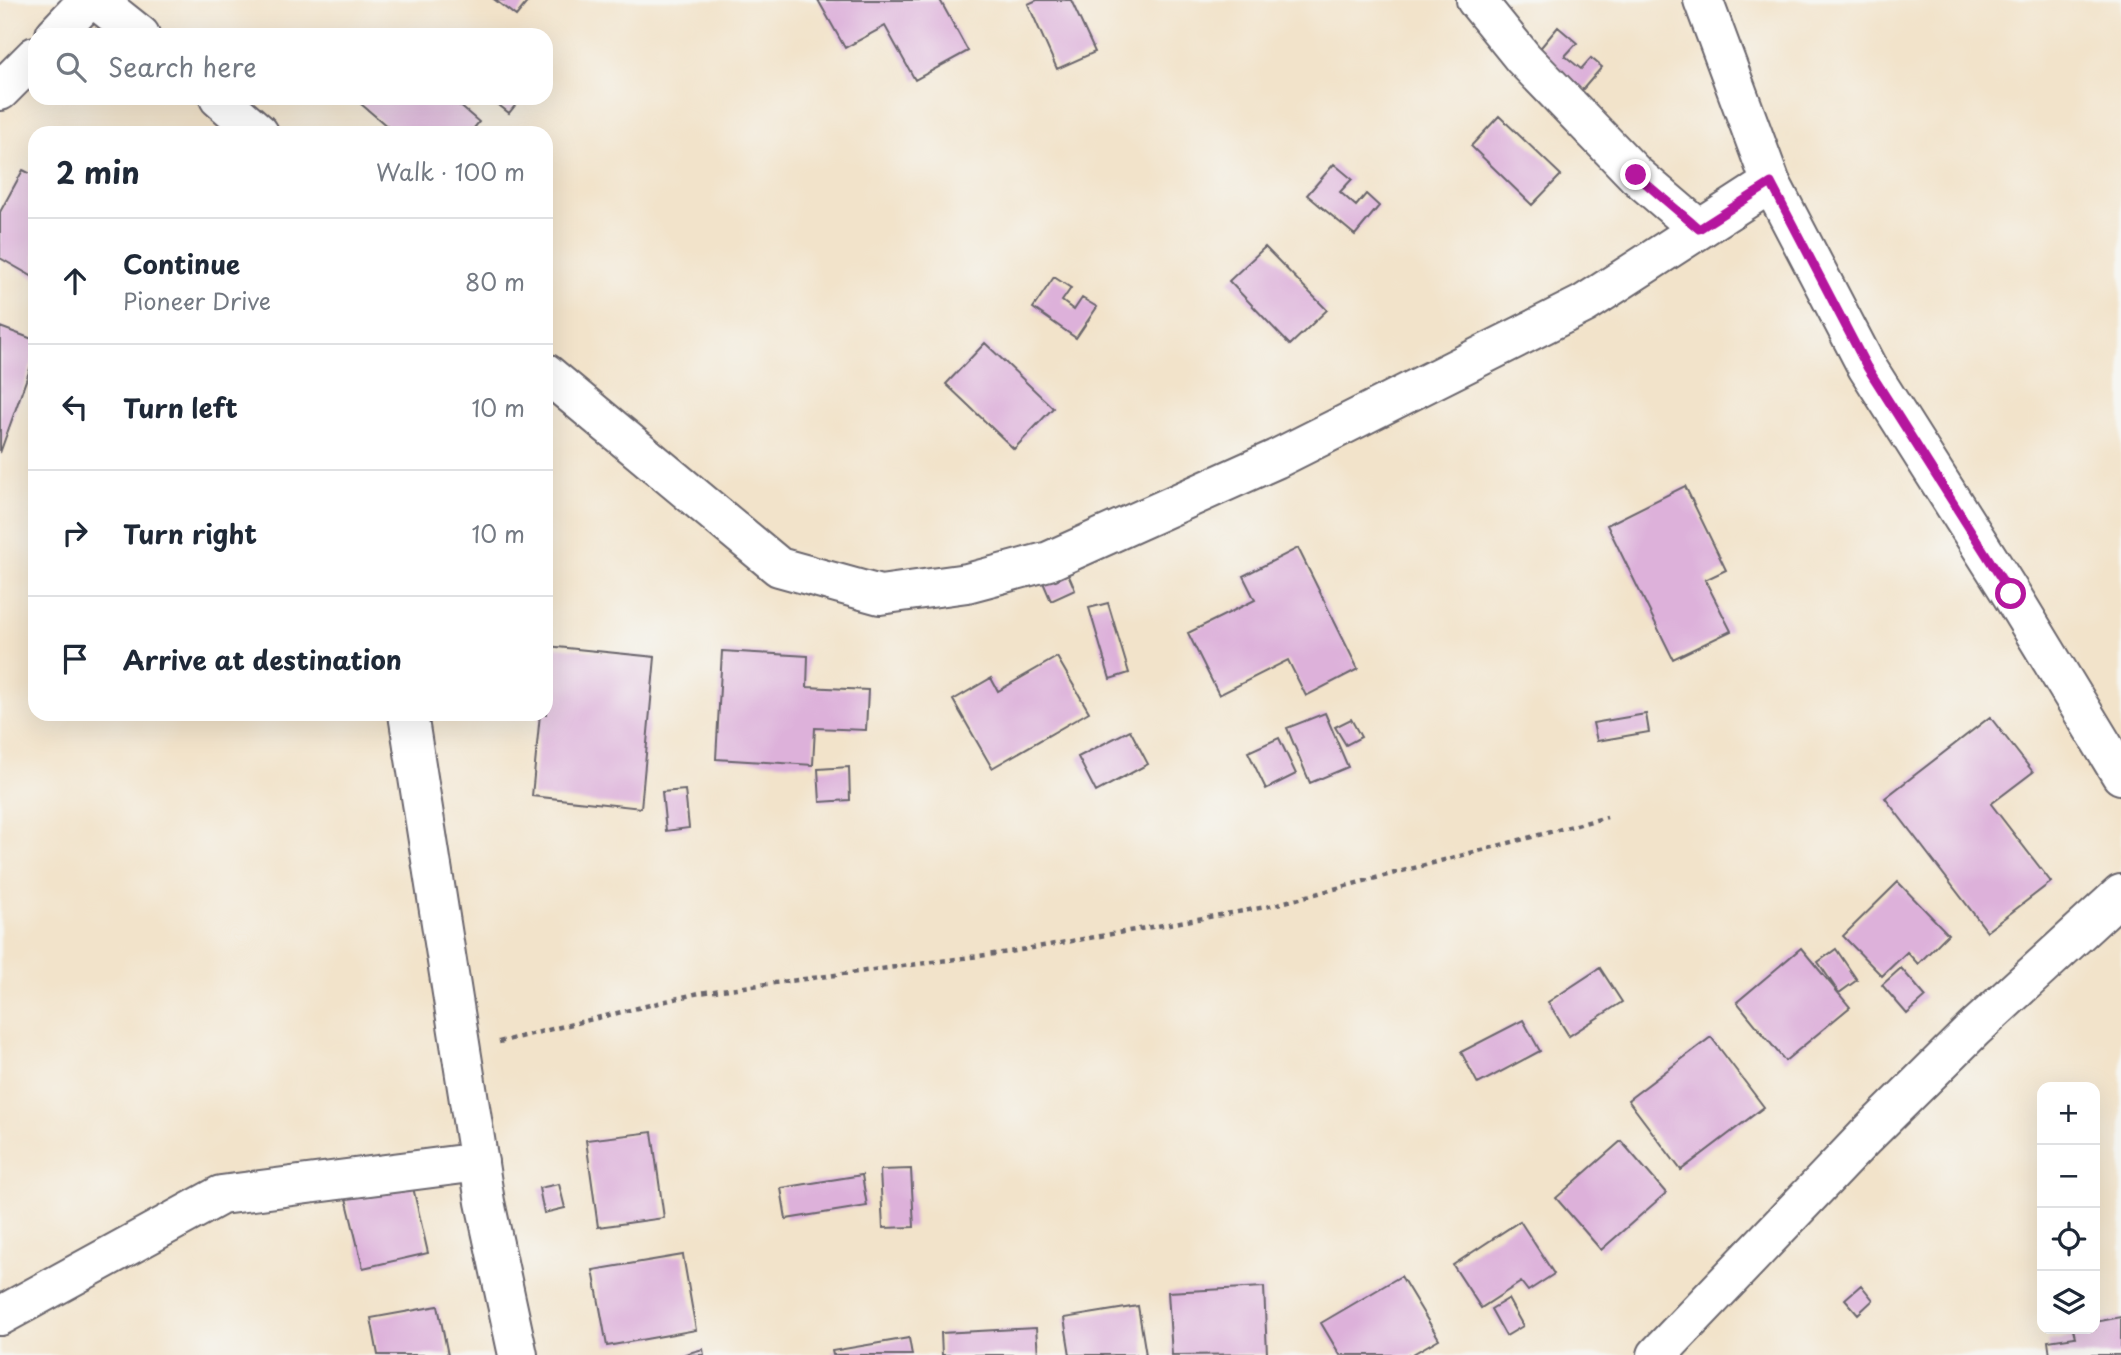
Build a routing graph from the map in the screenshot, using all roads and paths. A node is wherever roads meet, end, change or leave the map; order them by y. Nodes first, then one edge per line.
1 (89, 0) edge
2 (96, 0) edge
3 (1476, 0) edge
4 (1703, 0) edge
5 (62, 28) edge
6 (131, 28) edge
7 (28, 63) edge
8 (0, 91) edge
9 (227, 105) edge
10 (251, 126) edge
11 (1771, 183) junction
12 (1699, 229) junction
13 (553, 379) edge
14 (409, 721) edge
15 (2121, 775) edge
16 (1607, 817) dead end
17 (2121, 894) edge
18 (461, 1051) junction
19 (479, 1163) junction
20 (0, 1316) edge
21 (518, 1355) edge
22 (1657, 1355) edge

1 - 5 street
2 - 6 street
3 - 12 street
4 - 11 street
7 - 8 street
9 - 10 street
11 - 12 street
11 - 15 street
12 - 13 street
14 - 18 street
16 - 18 path
17 - 22 street
18 - 19 street
19 - 20 street
19 - 21 street

